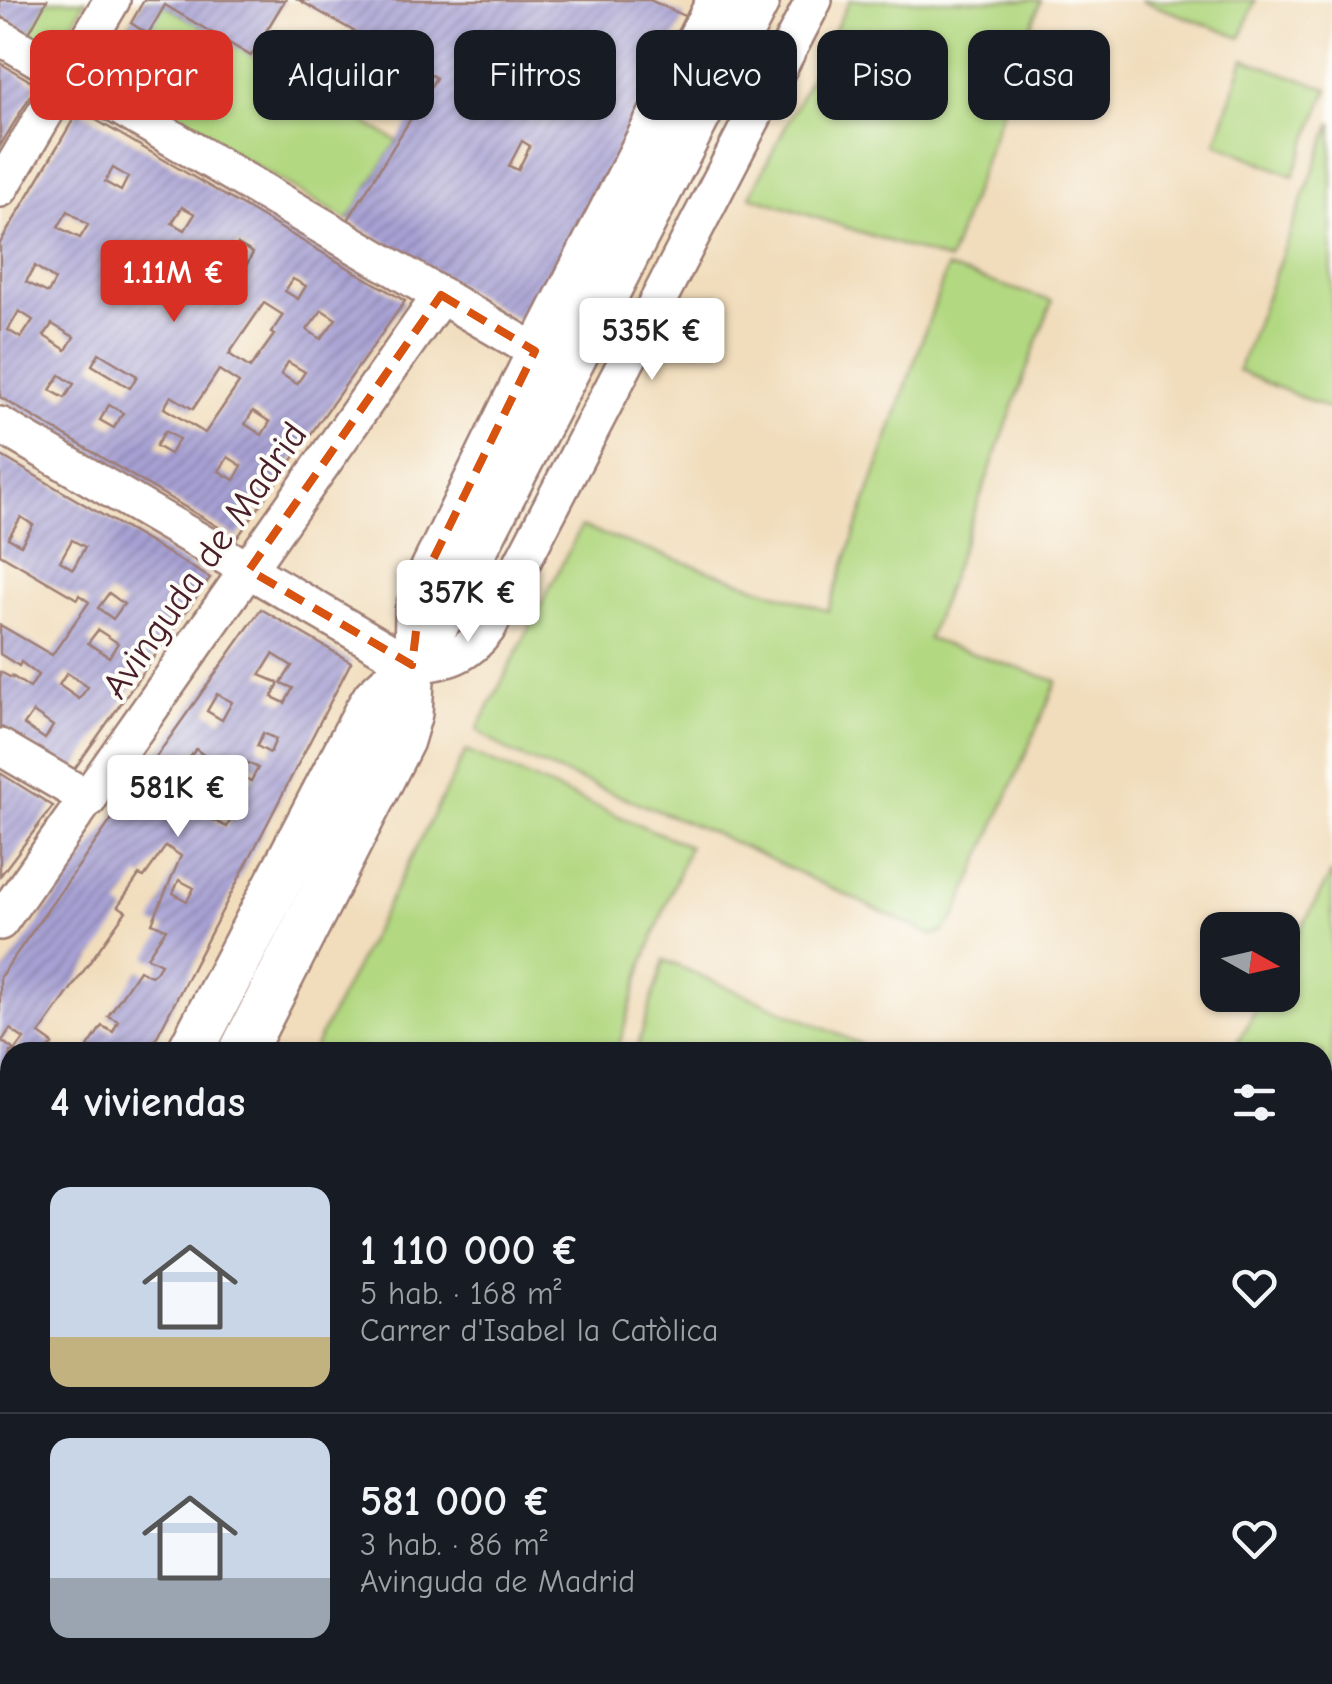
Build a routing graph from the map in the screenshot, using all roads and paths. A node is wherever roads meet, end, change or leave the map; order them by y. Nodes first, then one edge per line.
1 (112, 0) edge
2 (814, 0) edge
3 (722, 1) edge
4 (95, 30) edge
5 (0, 37) edge
6 (30, 54) edge
7 (42, 120) edge
8 (143, 120) edge
9 (0, 189) edge
10 (441, 295) junction
11 (535, 351) junction
12 (0, 425) edge
13 (249, 570) junction
14 (412, 664) junction
15 (0, 746) edge
16 (89, 798) junction
17 (0, 922) edge
18 (195, 1042) edge
19 (247, 1042) edge

1 - 4 street
2 - 14 street
3 - 11 street
3 - 14 main road
5 - 6 street
7 - 9 street
8 - 10 street
10 - 11 street
10 - 13 street, Avinguda de Madrid
11 - 14 street
12 - 13 street
13 - 14 street
13 - 16 street, Avinguda de Madrid
14 - 18 street
14 - 19 street
15 - 16 street
16 - 17 street, Avinguda de Madrid

